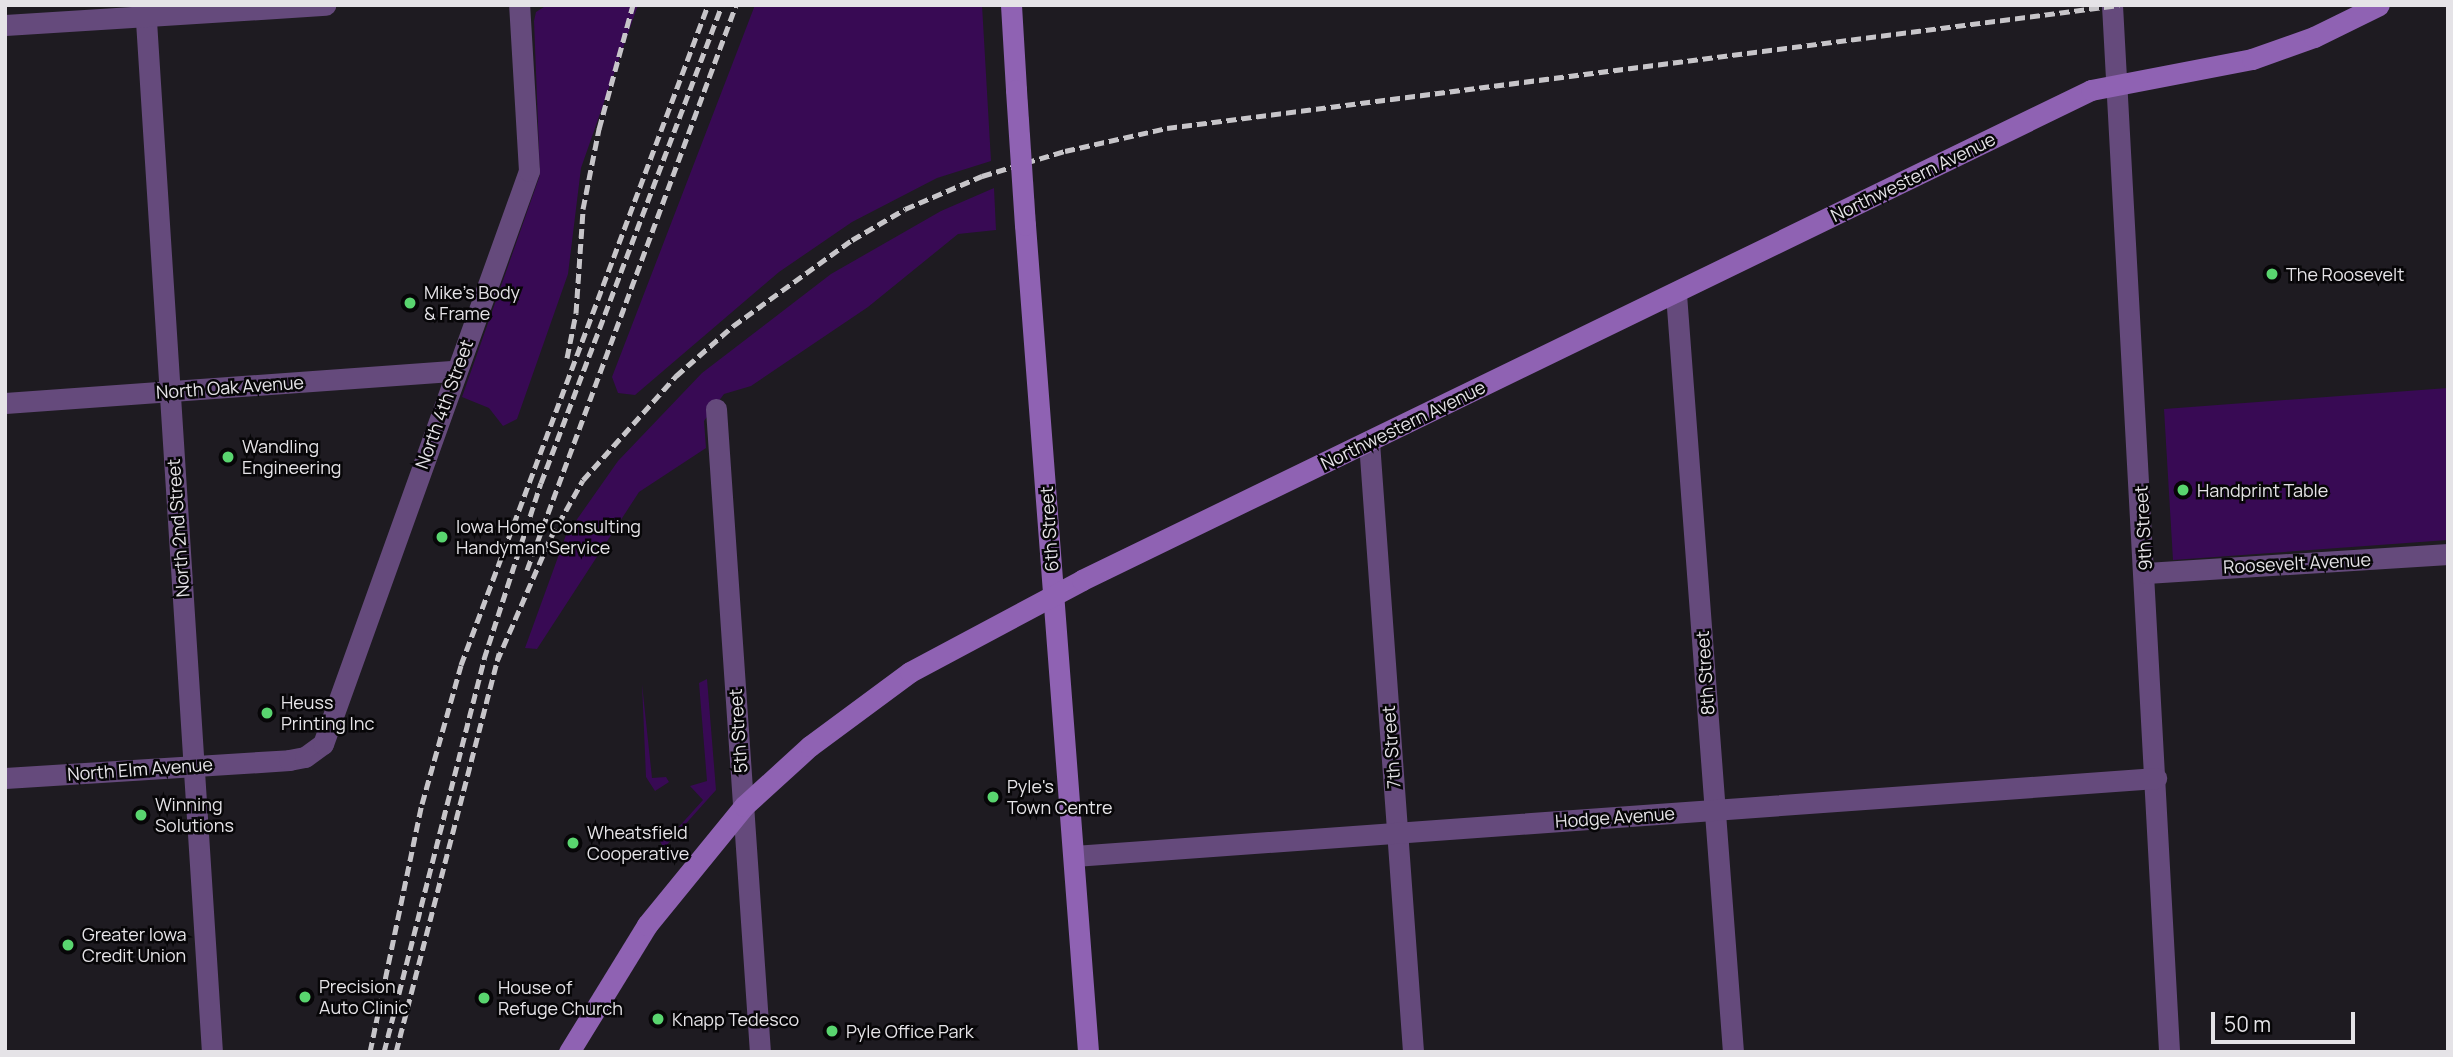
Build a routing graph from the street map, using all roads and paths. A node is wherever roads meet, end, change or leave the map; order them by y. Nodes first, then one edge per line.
1 (325, 5) edge
2 (519, 5) edge
3 (1011, 5) edge
4 (2112, 5) edge
5 (2379, 5) edge
6 (145, 11) edge
7 (5, 25) edge
8 (2117, 82) junction
9 (1676, 294) junction
10 (455, 371) junction
11 (170, 392) junction
12 (5, 403) edge
13 (716, 409) dead end
14 (1369, 442) junction
15 (2448, 554) edge
16 (2146, 573) junction
17 (1054, 595) junction
18 (275, 760) joint
19 (194, 766) junction
20 (5, 778) edge
21 (2156, 778) junction
22 (744, 806) junction
23 (1715, 810) junction
24 (1397, 833) junction
25 (1074, 856) junction
26 (212, 1052) edge
27 (569, 1052) edge
28 (760, 1052) edge
29 (1088, 1052) edge
30 (1413, 1052) edge
31 (1733, 1052) edge
32 (2168, 1052) edge

1 - 6 street
2 - 10 street, North 4th Street
3 - 17 street, 6th Street, bridge
4 - 8 street, 9th Street
5 - 8 street, Northwestern Avenue
6 - 7 street
6 - 11 street, North 2nd Street
8 - 9 street, Northwestern Avenue
8 - 16 street, 9th Street
9 - 14 street, Northwestern Avenue
9 - 23 street, 8th Street
10 - 11 street, North Oak Avenue
10 - 18 street, North 4th Street
11 - 12 street, North Oak Avenue
11 - 19 street, North 2nd Street
13 - 22 street, 5th Street
14 - 17 street, Northwestern Avenue
14 - 24 street, 7th Street
15 - 16 street, Roosevelt Avenue
16 - 21 street, 9th Street
17 - 22 street, Northwestern Avenue
17 - 25 street, 6th Street
18 - 19 street, North Elm Avenue
19 - 20 street, North Elm Avenue
19 - 26 street, North 2nd Street
21 - 23 street, Hodge Avenue
21 - 32 street, 9th Street
22 - 27 street, Northwestern Avenue
22 - 28 street, 5th Street
23 - 24 street, Hodge Avenue
23 - 31 street, 8th Street
24 - 25 street, Hodge Avenue
24 - 30 street, 7th Street
25 - 29 street, 6th Street

